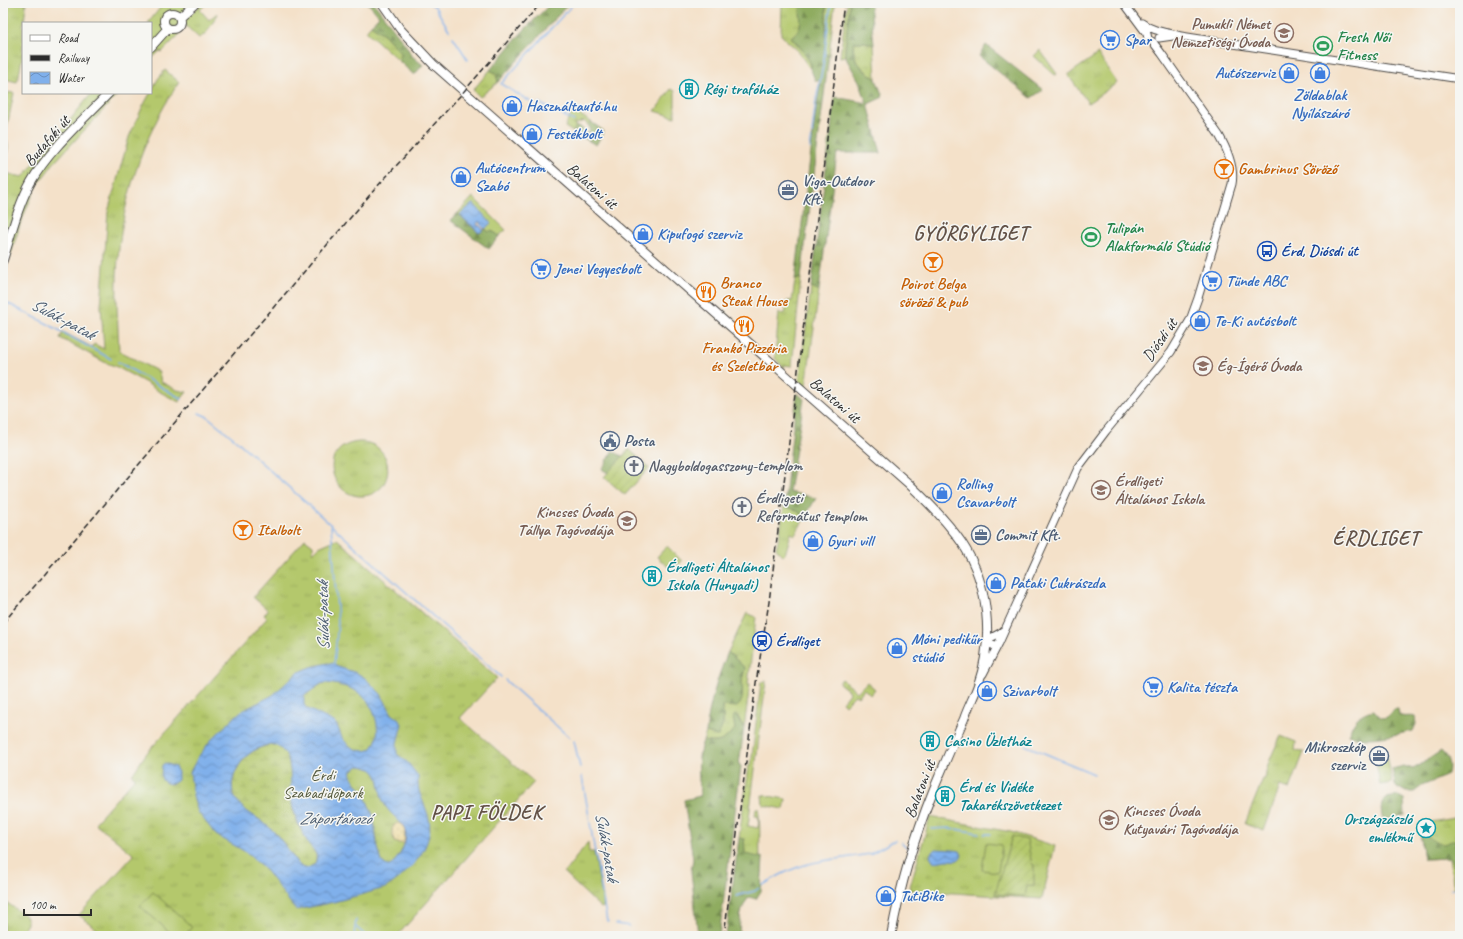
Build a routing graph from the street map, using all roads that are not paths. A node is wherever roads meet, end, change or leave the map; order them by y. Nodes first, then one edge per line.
1 (195, 3) edge
2 (382, 3) edge
3 (1124, 3) edge
4 (179, 17) junction
5 (168, 28) junction
6 (1155, 36) junction
7 (152, 46) edge
8 (1460, 80) edge
9 (108, 94) edge
10 (3, 260) edge
11 (1006, 627) junction
12 (991, 638) junction
13 (999, 643) junction
14 (978, 685) junction
15 (891, 936) edge

1 - 4 main road
2 - 12 main road, Balatoni út
3 - 6 main road, Diósdi út
4 - 5 main road
4 - 5 main road
5 - 7 main road
6 - 8 main road
6 - 11 main road, Diósdi út
9 - 10 main road, Budafoki út
11 - 12 main road, Diósdi út
11 - 13 main road, Diósdi út
12 - 13 main road
12 - 14 main road, Balatoni út
13 - 14 main road, Diósdi út
14 - 15 main road, Balatoni út

